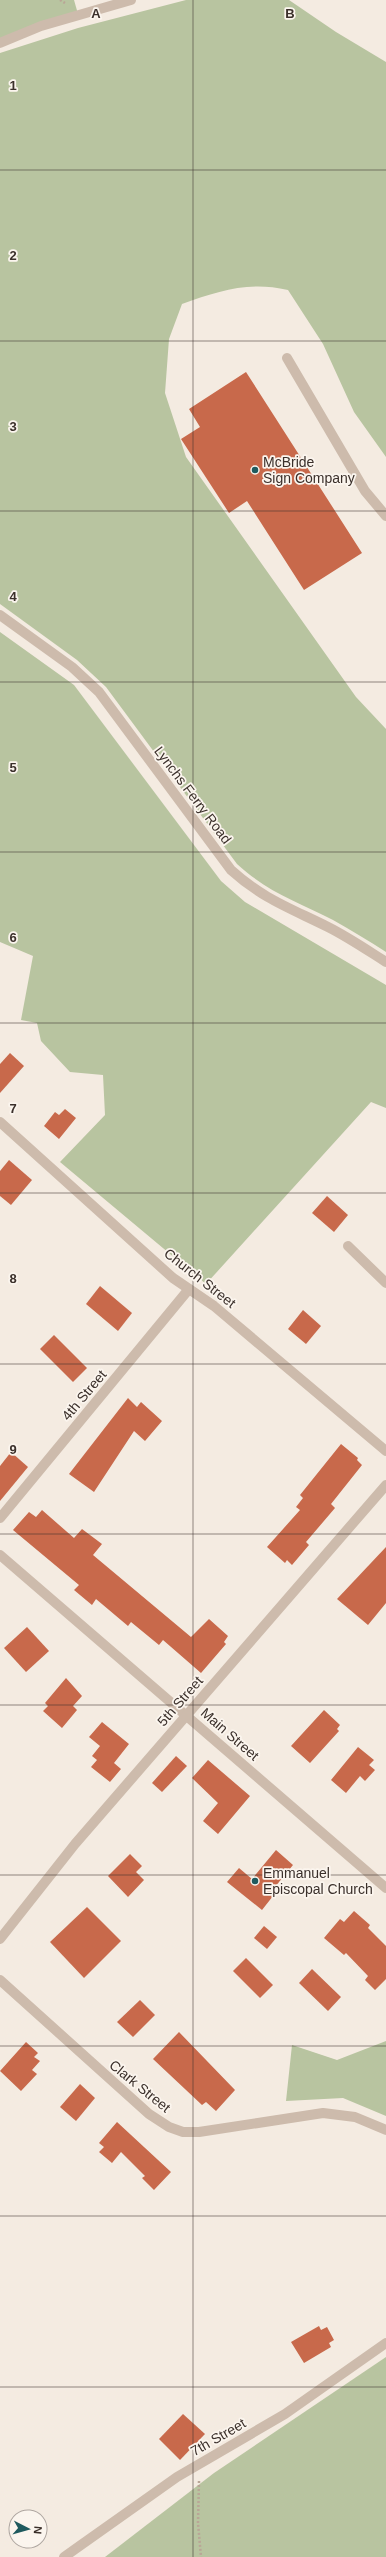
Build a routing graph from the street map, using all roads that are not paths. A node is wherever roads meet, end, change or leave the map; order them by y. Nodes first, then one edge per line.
1 (131, 0) edge
2 (0, 43) edge
3 (287, 358) dead end
4 (386, 516) edge
5 (0, 615) edge
6 (386, 962) edge
7 (2, 1127) edge
8 (348, 1246) dead end
9 (386, 1282) edge
10 (190, 1290) junction
11 (386, 1451) edge
12 (386, 1484) edge
13 (0, 1518) edge
14 (0, 1555) edge
15 (187, 1715) junction
16 (386, 1887) edge
17 (0, 1939) edge
18 (0, 1980) edge
19 (386, 2130) edge
20 (386, 2343) edge
21 (64, 2557) edge

1 - 2 street
3 - 4 street
5 - 6 street, Lynchs Ferry Road
7 - 10 street, Church Street
8 - 9 street
10 - 11 street, Church Street
10 - 13 street, 4th Street
12 - 15 street, 5th Street
14 - 15 street, Main Street
15 - 16 street, Main Street
15 - 17 street, 5th Street
18 - 19 street, Clark Street
20 - 21 street, 7th Street

